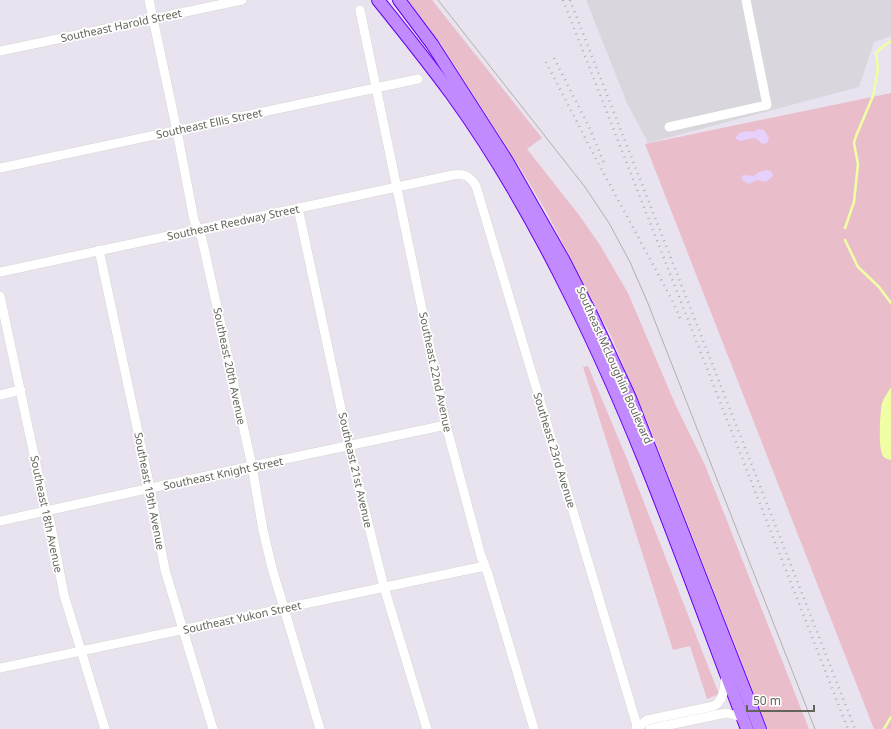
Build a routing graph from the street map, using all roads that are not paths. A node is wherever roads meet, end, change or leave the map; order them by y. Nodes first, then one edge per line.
1 (149, 0) edge
2 (242, 0) edge
3 (378, 0) edge
4 (399, 0) edge
5 (746, 0) edge
6 (360, 10) dead end
7 (152, 18) junction
8 (0, 52) edge
9 (418, 79) dead end
10 (376, 87) junction
11 (669, 126) dead end
12 (177, 130) junction
13 (0, 168) edge
14 (467, 175) joint
15 (396, 187) junction
16 (298, 208) junction
17 (198, 229) junction
18 (99, 250) junction
19 (0, 272) edge
20 (0, 296) edge
21 (21, 390) junction
22 (0, 395) edge
23 (446, 426) junction
24 (349, 446) junction
25 (252, 466) junction
26 (150, 488) junction
27 (46, 511) junction
28 (0, 521) edge
29 (485, 566) junction
30 (384, 587) junction
31 (284, 608) junction
32 (183, 629) junction
33 (81, 651) junction
34 (0, 668) edge
35 (726, 674) junction
36 (742, 717) junction
37 (105, 729) edge
38 (213, 729) edge
39 (320, 729) edge
40 (427, 729) edge
41 (534, 729) edge
42 (639, 729) edge
43 (650, 729) edge
44 (747, 729) edge
45 (760, 729) edge

1 - 7 street, Southeast 20th Avenue
2 - 7 street, Southeast Harold Street
3 - 35 highway, Southeast McLoughlin Boulevard
4 - 45 highway, Southeast McLoughlin Boulevard
5 - 11 street
6 - 10 street, Southeast 22nd Avenue
7 - 8 street, Southeast Harold Street
7 - 12 street, Southeast 20th Avenue
9 - 10 street, Southeast Ellis Street
10 - 12 street, Southeast Ellis Street
10 - 15 street, Southeast 22nd Avenue
12 - 13 street, Southeast Ellis Street
12 - 17 street, Southeast 20th Avenue
14 - 15 street, Southeast Reedway Street
14 - 42 street, Southeast 23rd Avenue
15 - 16 street, Southeast Reedway Street
15 - 23 street, Southeast 22nd Avenue
16 - 17 street, Southeast Reedway Street
16 - 24 street, Southeast 21st Avenue
17 - 18 street, Southeast Reedway Street
17 - 25 street, Southeast 20th Avenue
18 - 19 street, Southeast Reedway Street
18 - 26 street, Southeast 19th Avenue
20 - 21 street, Southeast 18th Avenue
21 - 22 street
21 - 27 street, Southeast 18th Avenue
23 - 24 street, Southeast Knight Street
23 - 29 street, Southeast 22nd Avenue
24 - 25 street, Southeast Knight Street
24 - 30 street, Southeast 21st Avenue
25 - 26 street, Southeast Knight Street
25 - 31 street, Southeast 20th Avenue
26 - 27 street, Southeast Knight Street
26 - 32 street, Southeast 19th Avenue
27 - 28 street, Southeast Knight Street
27 - 33 street, Southeast 18th Avenue
29 - 30 street, Southeast Yukon Street
29 - 41 street, Southeast 22nd Avenue
30 - 31 street, Southeast Yukon Street
30 - 40 street, Southeast 21st Avenue
31 - 32 street, Southeast Yukon Street
31 - 39 street, Southeast 20th Avenue
32 - 33 street, Southeast Yukon Street
32 - 38 street, Southeast 19th Avenue
33 - 34 street, Southeast Yukon Street
33 - 37 street, Southeast 18th Avenue
35 - 36 highway, Southeast McLoughlin Boulevard
35 - 42 street
36 - 43 street
36 - 44 highway, Southeast McLoughlin Boulevard

